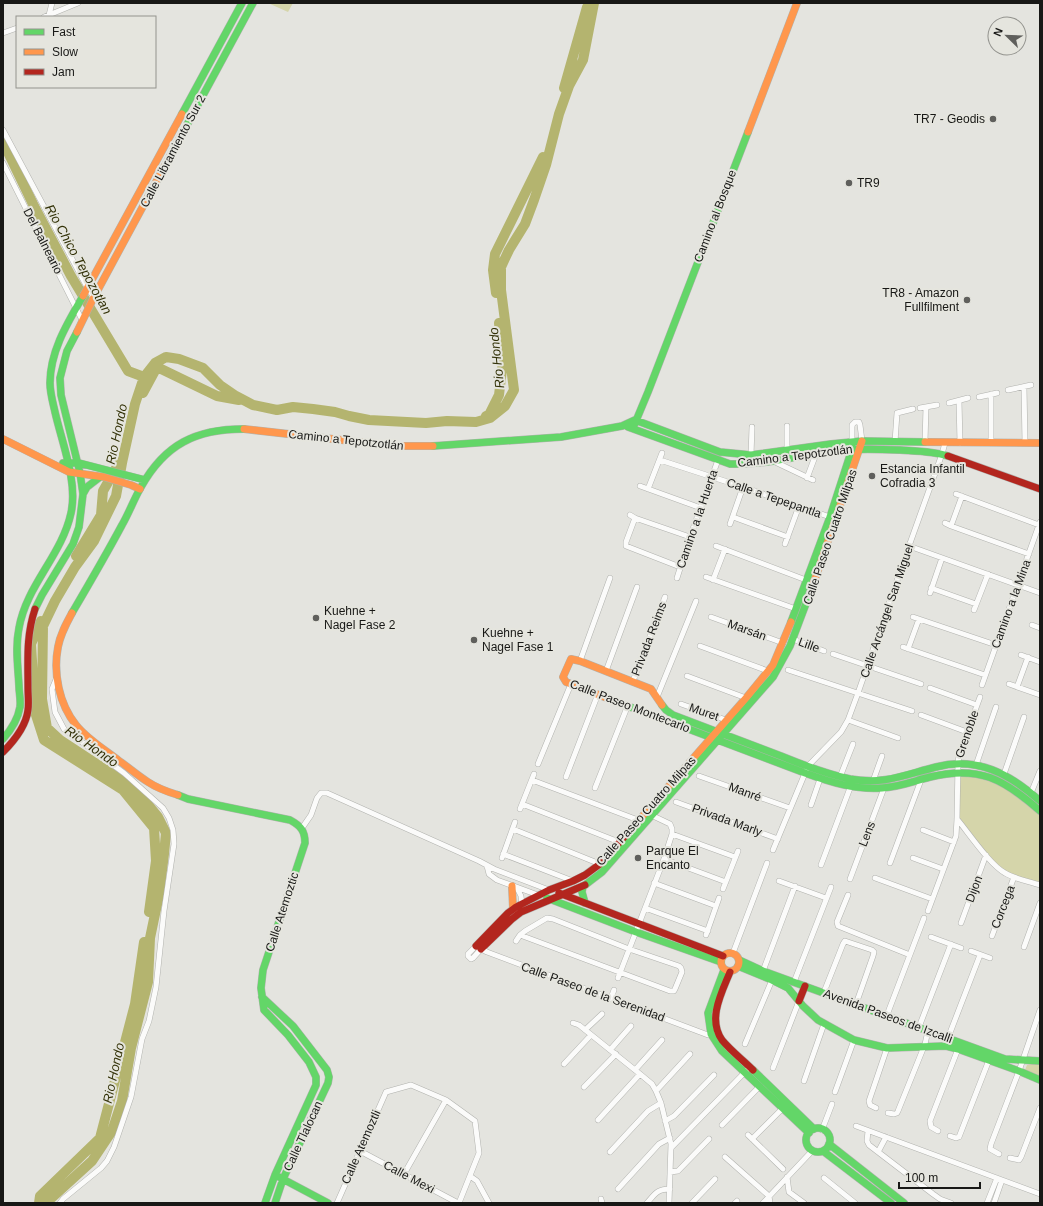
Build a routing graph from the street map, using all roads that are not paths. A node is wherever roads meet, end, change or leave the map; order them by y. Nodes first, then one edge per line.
1 (52, 3) edge
2 (78, 3) edge
3 (242, 3) edge
4 (253, 3) edge
5 (797, 3) edge
6 (46, 16) edge
7 (16, 28) edge
8 (3, 33) edge
9 (205, 71) junction
10 (214, 76) junction
11 (3, 130) edge
12 (3, 162) edge
13 (138, 194) junction
14 (147, 199) junction
15 (130, 208) junction
16 (140, 212) junction
17 (86, 289) junction
18 (93, 298) junction
19 (77, 306) junction
20 (83, 318) junction
21 (1031, 385) dead end
22 (1024, 387) junction
23 (1008, 390) dead end
24 (997, 393) dead end
25 (991, 394) junction
26 (979, 397) dead end
27 (968, 398) dead end
28 (959, 401) junction
29 (950, 403) dead end
30 (937, 405) dead end
31 (926, 407) junction
32 (920, 408) dead end
33 (913, 409) dead end
34 (635, 420) junction
35 (622, 426) junction
36 (787, 426) dead end
37 (752, 427) dead end
38 (632, 428) junction
39 (3, 439) edge
40 (862, 441) junction
41 (895, 442) junction
42 (925, 442) junction
43 (991, 442) junction
44 (945, 443) junction
45 (960, 443) junction
46 (1025, 443) junction
47 (1040, 443) edge
48 (852, 446) junction
49 (860, 449) junction
50 (787, 450) junction
51 (720, 452) junction
52 (662, 453) dead end
53 (816, 454) junction
54 (942, 454) junction
55 (751, 455) junction
56 (660, 460) junction
57 (718, 460) junction
58 (772, 461) junction
59 (51, 462) junction
60 (67, 463) junction
61 (79, 463) junction
62 (70, 472) junction
63 (80, 473) junction
64 (103, 475) junction
65 (711, 477) junction
66 (807, 478) junction
67 (145, 480) junction
68 (813, 480) dead end
69 (133, 482) junction
70 (640, 486) dead end
71 (743, 487) junction
72 (140, 489) junction
73 (648, 489) junction
74 (1040, 489) edge
75 (83, 494) junction
76 (956, 494) dead end
77 (962, 496) junction
78 (800, 506) junction
79 (701, 508) junction
80 (630, 514) dead end
81 (733, 517) junction
82 (635, 518) junction
83 (833, 518) junction
84 (945, 523) dead end
85 (1040, 523) edge
86 (730, 524) dead end
87 (951, 526) junction
88 (690, 537) junction
89 (788, 537) junction
90 (785, 544) dead end
91 (716, 546) dead end
92 (909, 546) junction
93 (724, 549) junction
94 (1029, 554) junction
95 (942, 558) junction
96 (680, 567) junction
97 (988, 574) junction
98 (706, 577) dead end
99 (610, 578) dead end
100 (677, 578) dead end
101 (713, 580) junction
102 (806, 580) junction
103 (1018, 585) junction
104 (637, 587) dead end
105 (1040, 593) edge
106 (665, 597) dead end
107 (696, 601) dead end
108 (796, 609) junction
109 (711, 617) dead end
110 (796, 621) junction
111 (1032, 625) dead end
112 (1040, 627) edge
113 (793, 639) junction
114 (783, 643) junction
115 (996, 645) junction
116 (700, 646) dead end
117 (824, 651) dead end
118 (833, 654) dead end
119 (1021, 655) dead end
120 (1028, 658) junction
121 (580, 661) junction
122 (1040, 662) edge
123 (776, 666) junction
124 (868, 666) junction
125 (788, 670) dead end
126 (606, 671) junction
127 (768, 671) junction
128 (986, 675) junction
129 (687, 676) dead end
130 (57, 677) junction
131 (633, 681) junction
132 (571, 684) junction
133 (921, 684) dead end
134 (1009, 684) dead end
135 (982, 686) dead end
136 (1017, 687) junction
137 (930, 688) dead end
138 (858, 693) junction
139 (598, 694) junction
140 (1040, 695) edge
141 (657, 697) junction
142 (980, 697) dead end
143 (746, 698) junction
144 (681, 704) dead end
145 (628, 705) junction
146 (977, 705) junction
147 (996, 708) dead end
148 (912, 711) dead end
149 (921, 715) dead end
150 (1024, 717) dead end
151 (726, 720) junction
152 (848, 720) junction
153 (967, 732) junction
154 (717, 736) junction
155 (898, 738) dead end
156 (3, 739) edge
157 (853, 744) dead end
158 (3, 752) edge
159 (882, 756) dead end
160 (958, 763) junction
161 (538, 764) dead end
162 (976, 765) junction
163 (806, 770) junction
164 (958, 772) junction
165 (1040, 772) edge
166 (534, 774) dead end
167 (1004, 774) junction
168 (699, 776) dead end
169 (566, 777) dead end
170 (840, 777) junction
171 (820, 779) junction
172 (532, 780) junction
173 (921, 780) junction
174 (873, 781) junction
175 (595, 788) dead end
176 (850, 788) junction
177 (884, 788) junction
178 (1032, 792) junction
179 (1040, 801) edge
180 (676, 802) dead end
181 (811, 805) dead end
182 (790, 808) junction
183 (1040, 811) edge
184 (648, 814) junction
185 (957, 819) junction
186 (638, 820) junction
187 (515, 822) dead end
188 (302, 828) junction
189 (513, 829) junction
190 (923, 830) dead end
191 (672, 834) junction
192 (778, 839) junction
193 (619, 842) junction
194 (954, 842) junction
195 (773, 850) dead end
196 (738, 851) dead end
197 (986, 855) junction
198 (736, 857) junction
199 (664, 858) junction
200 (913, 858) dead end
201 (767, 863) dead end
202 (890, 863) dead end
203 (600, 864) junction
204 (821, 865) dead end
205 (487, 866) junction
206 (944, 869) junction
207 (1014, 877) junction
208 (875, 878) dead end
209 (850, 879) dead end
210 (573, 881) junction
211 (779, 881) dead end
212 (726, 882) junction
213 (654, 883) junction
214 (1040, 885) edge
215 (583, 886) junction
216 (795, 886) junction
217 (515, 887) junction
218 (831, 887) dead end
219 (723, 889) dead end
220 (549, 890) junction
221 (561, 894) junction
222 (848, 895) dead end
223 (538, 896) junction
224 (719, 898) dead end
225 (826, 898) junction
226 (549, 899) junction
227 (932, 899) junction
228 (585, 903) junction
229 (1040, 903) edge
230 (522, 904) junction
231 (716, 906) junction
232 (645, 908) junction
233 (513, 909) junction
234 (928, 911) dead end
235 (924, 918) dead end
236 (961, 923) dead end
237 (637, 928) junction
238 (520, 935) junction
239 (992, 936) dead end
240 (931, 937) dead end
241 (516, 941) dead end
242 (951, 944) junction
243 (1024, 947) dead end
244 (479, 948) junction
245 (629, 948) junction
246 (961, 948) dead end
247 (971, 951) dead end
248 (733, 953) junction
249 (910, 955) junction
250 (980, 955) junction
251 (990, 958) dead end
252 (722, 959) junction
253 (739, 963) junction
254 (763, 970) junction
255 (727, 971) junction
256 (619, 976) junction
257 (772, 980) junction
258 (794, 982) junction
259 (805, 986) junction
260 (614, 990) dead end
261 (824, 992) junction
262 (262, 997) junction
263 (611, 998) junction
264 (799, 1001) junction
265 (856, 1004) junction
266 (1040, 1010) edge
267 (602, 1014) dead end
268 (887, 1015) junction
269 (573, 1023) dead end
270 (824, 1024) junction
271 (631, 1026) dead end
272 (919, 1027) junction
273 (585, 1030) junction
274 (928, 1031) junction
275 (711, 1034) junction
276 (591, 1035) junction
277 (948, 1038) junction
278 (662, 1040) dead end
279 (854, 1040) junction
280 (745, 1044) dead end
281 (924, 1047) junction
282 (887, 1048) junction
283 (958, 1049) junction
284 (610, 1050) junction
285 (616, 1054) junction
286 (690, 1054) dead end
287 (989, 1060) junction
288 (1023, 1060) junction
289 (1040, 1061) edge
290 (564, 1064) dead end
291 (773, 1068) dead end
292 (635, 1070) junction
293 (747, 1070) junction
294 (1019, 1071) junction
295 (640, 1074) junction
296 (714, 1075) dead end
297 (1040, 1080) edge
298 (804, 1081) dead end
299 (316, 1085) joint
300 (584, 1087) dead end
301 (759, 1087) junction
302 (656, 1091) junction
303 (835, 1092) dead end
304 (446, 1100) junction
305 (661, 1103) junction
306 (832, 1104) dead end
307 (876, 1108) dead end
308 (1040, 1108) edge
309 (782, 1109) junction
310 (888, 1113) dead end
311 (598, 1120) dead end
312 (665, 1120) junction
313 (722, 1126) dead end
314 (856, 1126) dead end
315 (822, 1130) junction
316 (812, 1131) junction
317 (868, 1131) junction
318 (938, 1131) dead end
319 (748, 1135) dead end
320 (950, 1136) dead end
321 (886, 1137) junction
322 (670, 1138) junction
323 (709, 1139) dead end
324 (752, 1139) junction
325 (829, 1144) junction
326 (671, 1148) junction
327 (360, 1151) junction
328 (812, 1151) junction
329 (823, 1151) junction
330 (610, 1152) dead end
331 (878, 1152) junction
332 (999, 1154) dead end
333 (725, 1157) dead end
334 (1010, 1158) dead end
335 (783, 1168) dead end
336 (670, 1172) junction
337 (276, 1174) junction
338 (404, 1174) junction
339 (470, 1176) junction
340 (787, 1177) junction
341 (824, 1178) dead end
342 (283, 1179) junction
343 (715, 1179) dead end
344 (1000, 1179) junction
345 (618, 1188) dead end
346 (670, 1189) junction
347 (1040, 1194) edge
348 (770, 1196) junction
349 (60, 1203) edge
350 (265, 1203) edge
351 (275, 1203) edge
352 (328, 1203) edge
353 (337, 1203) edge
354 (459, 1203) edge
355 (489, 1203) edge
356 (647, 1203) edge
357 (669, 1203) edge
358 (692, 1203) edge
359 (763, 1203) edge
360 (770, 1203) edge
361 (804, 1203) edge
362 (855, 1203) edge
363 (891, 1203) edge
364 (904, 1203) edge
365 (951, 1203) edge
366 (987, 1203) edge
367 (994, 1203) edge

1 - 6 street
2 - 6 street
3 - 9 main road, Calle Libramiento Sur 2
4 - 10 main road, Calle Libramiento Sur 2
5 - 34 main road, Camino al Bosque
7 - 8 street
9 - 10 main road
9 - 13 main road, Calle Libramiento Sur 2
10 - 14 main road, Calle Libramiento Sur 2
11 - 17 street
12 - 19 street, Del Balneario
13 - 14 main road
13 - 15 main road, Calle Libramiento Sur 2
14 - 16 main road, Calle Libramiento Sur 2
15 - 16 main road
15 - 17 main road, Calle Libramiento Sur 2
16 - 18 main road, Calle Libramiento Sur 2
17 - 18 street
17 - 19 main road, Calle Libramiento Sur 2
18 - 20 main road, Calle Libramiento Sur 2
19 - 20 street, Del Balneario
19 - 60 main road, Calle Libramiento Sur 2
20 - 61 main road, Calle Libramiento Sur 2
21 - 22 street
22 - 23 street
22 - 46 street
24 - 25 street
25 - 26 street
25 - 43 street
27 - 28 street
28 - 29 street
28 - 45 street
30 - 31 street
31 - 32 street
31 - 42 street
33 - 41 street
34 - 35 main road, Camino a Tepotzotlán
34 - 38 main road, Camino al Bosque
34 - 51 main road, Camino a Tepotzotlán
35 - 38 main road, Camino a Tepotzotlán
35 - 67 main road, Camino a Tepotzotlán
36 - 50 street
37 - 55 street
38 - 57 main road, Camino a Tepotzotlán
39 - 59 main road
40 - 41 main road, Camino a Tepotzotlán
40 - 48 main road, Camino a Tepotzotlán
40 - 48 street, Calle Paseo Cuatro Milpas
40 - 49 main road, Calle Paseo Cuatro Milpas
41 - 42 main road, Camino a Tepotzotlán
42 - 44 main road, Camino a Tepotzotlán
43 - 45 main road, Camino a Tepotzotlán
43 - 46 main road, Camino a Tepotzotlán
44 - 45 main road, Camino a Tepotzotlán
44 - 54 street, Calle Arcángel San Miguel
46 - 47 main road, Camino a Tepotzotlán
48 - 49 main road, Camino a Tepotzotlán
48 - 50 main road, Camino a Tepotzotlán
48 - 53 main road, Camino a Tepotzotlán
48 - 83 main road, Calle Paseo Cuatro Milpas
49 - 54 main road, Camino a Tepotzotlán
49 - 83 main road, Calle Paseo Cuatro Milpas
50 - 55 main road, Camino a Tepotzotlán
51 - 55 main road, Camino a Tepotzotlán
51 - 57 main road
52 - 56 street
53 - 58 main road, Camino a Tepotzotlán
53 - 66 street
54 - 74 main road, Camino a Tepotzotlán
54 - 92 street, Calle Arcángel San Miguel
56 - 65 street, Calle a Tepepantla
56 - 73 street
57 - 58 main road, Camino a Tepotzotlán
57 - 65 street, Camino a la Huerta
58 - 66 street
59 - 60 main road
59 - 62 main road
60 - 61 main road
60 - 62 main road, Calle Libramiento Sur 2
61 - 63 main road, Calle Libramiento Sur 2
61 - 64 main road
62 - 63 main road
62 - 156 main road, Calle Libramiento Sur 2
63 - 64 main road
63 - 75 main road, Calle Libramiento Sur 2
64 - 69 main road
64 - 75 main road
65 - 71 street, Calle a Tepepantla
65 - 79 street, Camino a la Huerta
66 - 68 street
67 - 69 main road
67 - 72 main road, Camino a Tepotzotlán
69 - 72 main road
70 - 73 street
71 - 78 street, Calle a Tepepantla
71 - 81 street
72 - 130 main road, Camino a Tepotzotlán
73 - 79 street
75 - 158 main road, Calle Libramiento Sur 2
76 - 77 street
77 - 85 street
77 - 87 street
78 - 83 street, Calle a Tepepantla
78 - 89 street
79 - 88 street, Camino a la Huerta
80 - 82 street
81 - 86 street
81 - 89 street
82 - 88 street
82 - 96 street
83 - 102 main road, Calle Paseo Cuatro Milpas
83 - 110 main road, Calle Paseo Cuatro Milpas
84 - 87 street
85 - 94 street, Camino a la Mina
87 - 94 street
88 - 96 street, Camino a la Huerta
89 - 90 street
91 - 93 street
92 - 95 street
92 - 124 street, Calle Arcángel San Miguel
93 - 101 street
93 - 102 street
94 - 103 street, Camino a la Mina
95 - 97 street
95 - 97 street
96 - 100 street, Camino a la Huerta
97 - 103 street
98 - 101 street
99 - 121 street
101 - 108 street
102 - 108 main road, Calle Paseo Cuatro Milpas
103 - 105 street
103 - 115 street, Camino a la Mina
104 - 126 street
106 - 131 street, Privada Reims
107 - 141 street
108 - 110 main road, Calle Paseo Cuatro Milpas
109 - 114 street, Marsán
110 - 113 main road, Calle Paseo Cuatro Milpas
110 - 114 main road, Calle Paseo Cuatro Milpas
111 - 112 street
113 - 117 street, Lille
113 - 123 main road, Calle Paseo Cuatro Milpas
114 - 123 main road, Calle Paseo Cuatro Milpas
115 - 128 street, Camino a la Mina
115 - 128 street
116 - 127 street
118 - 124 street
119 - 120 street
120 - 122 street
120 - 136 street
121 - 126 main road, Calle Paseo Montecarlo
121 - 132 main road, Calle Paseo Montecarlo
123 - 127 main road, Calle Paseo Cuatro Milpas
123 - 154 main road, Calle Paseo Cuatro Milpas
124 - 133 street
124 - 138 street, Calle Arcángel San Miguel
125 - 138 street
126 - 131 main road, Calle Paseo Montecarlo
127 - 143 main road, Calle Paseo Cuatro Milpas
128 - 135 street, Camino a la Mina
129 - 143 street
130 - 188 main road, Camino a Tepotzotlán
130 - 349 street
131 - 141 main road, Calle Paseo Montecarlo
132 - 139 main road, Calle Paseo Montecarlo
132 - 161 street
134 - 136 street
136 - 140 street
137 - 146 street
138 - 148 street
138 - 152 street, Calle Arcángel San Miguel
139 - 145 main road, Calle Paseo Montecarlo
139 - 169 street
141 - 154 main road, Calle Paseo Montecarlo
142 - 146 street, Grenoble
143 - 151 main road, Calle Paseo Cuatro Milpas
144 - 151 street, Muret
145 - 154 main road, Calle Paseo Montecarlo
145 - 175 street
146 - 153 street, Grenoble
147 - 162 street
149 - 153 street
150 - 167 street
151 - 154 main road, Calle Paseo Cuatro Milpas
152 - 155 street
152 - 163 street, Calle Arcángel San Miguel
153 - 160 street, Grenoble
154 - 163 main road, Calle Paseo Montecarlo
154 - 184 main road, Calle Paseo Cuatro Milpas
157 - 170 street
159 - 174 street
160 - 162 main road, Calle Paseo Montecarlo
160 - 164 street, Grenoble
160 - 174 main road, Calle Paseo Montecarlo
162 - 167 main road, Calle Paseo Montecarlo
163 - 170 main road, Calle Paseo Montecarlo
163 - 171 main road, Calle Paseo Montecarlo
163 - 182 street
164 - 173 main road, Calle Paseo Montecarlo
164 - 183 main road, Calle Paseo Montecarlo
164 - 185 street
165 - 178 street
166 - 172 street
167 - 178 main road, Calle Paseo Montecarlo
168 - 182 street, Manré
170 - 174 main road, Calle Paseo Montecarlo
171 - 176 main road, Calle Paseo Montecarlo
171 - 181 street
172 - 186 street
172 - 193 street
173 - 177 main road, Calle Paseo Montecarlo
173 - 202 street
176 - 177 main road, Calle Paseo Montecarlo
176 - 204 street
177 - 209 street, Lens
178 - 179 main road, Calle Paseo Montecarlo
180 - 192 street, Privada Marly
182 - 192 street
184 - 186 main road, Calle Paseo Cuatro Milpas
184 - 191 street
184 - 215 main road, Calle Paseo Cuatro Milpas
185 - 194 street
185 - 197 street
186 - 193 main road, Calle Paseo Cuatro Milpas
187 - 189 street
188 - 205 street
188 - 262 main road, Calle Atemoztic
189 - 203 street
189 - 210 street
190 - 194 street
191 - 198 street
191 - 199 street
192 - 195 street
193 - 203 main road, Calle Paseo Cuatro Milpas
194 - 206 street
196 - 198 street
197 - 207 street
197 - 236 street, Dijon
198 - 212 street
199 - 212 street
199 - 213 street
200 - 206 street
201 - 248 street
203 - 210 main road, Calle Paseo Cuatro Milpas
205 - 217 street
205 - 220 street
206 - 227 street
207 - 214 street
207 - 239 street, Corcega
208 - 227 street
210 - 220 main road, Calle Paseo Cuatro Milpas
211 - 216 street
212 - 219 street
213 - 231 street
213 - 232 street
215 - 221 main road, Calle Paseo Cuatro Milpas
215 - 228 main road
216 - 225 street
216 - 254 street
217 - 223 street
217 - 230 street
217 - 233 main road
218 - 225 street
220 - 221 main road
220 - 223 main road, Calle Paseo Cuatro Milpas
221 - 226 main road, Calle Paseo Cuatro Milpas
221 - 228 main road
222 - 249 street
223 - 226 main road
223 - 230 main road, Calle Paseo Cuatro Milpas
224 - 231 street
225 - 258 street
226 - 237 main road
226 - 244 main road, Calle Paseo Cuatro Milpas
227 - 234 street
228 - 237 main road
229 - 243 street
230 - 233 main road, Calle Paseo Cuatro Milpas
231 - 232 street
232 - 237 street
233 - 244 main road, Calle Paseo Cuatro Milpas
235 - 249 street
237 - 245 street
237 - 252 main road
238 - 241 street
238 - 245 street
238 - 256 street
240 - 242 street
242 - 246 street
242 - 272 street
244 - 263 street, Calle Paseo de la Serenidad
245 - 256 street
245 - 256 street
247 - 250 street
248 - 252 main road
248 - 253 main road
249 - 268 street
250 - 251 street
250 - 277 street
252 - 255 main road
253 - 254 main road, Avenida Paseos de Izcalli
253 - 255 main road
253 - 257 main road, Avenida Paseos de Izcalli
254 - 258 main road, Avenida Paseos de Izcalli
255 - 275 main road
255 - 293 main road
257 - 264 main road, Avenida Paseos de Izcalli
257 - 280 street
258 - 259 main road, Avenida Paseos de Izcalli
259 - 261 main road, Avenida Paseos de Izcalli
259 - 264 main road
260 - 263 street
261 - 265 main road, Avenida Paseos de Izcalli
261 - 265 street
262 - 299 main road, Calle Atemoztic
262 - 342 main road, Calle Tlalocan
263 - 275 street, Calle Paseo de la Serenidad
264 - 270 main road, Avenida Paseos de Izcalli
264 - 291 street
265 - 268 main road, Avenida Paseos de Izcalli
266 - 288 street
267 - 273 street
268 - 272 main road, Avenida Paseos de Izcalli
269 - 273 street
270 - 279 main road, Avenida Paseos de Izcalli
270 - 298 street
271 - 284 street
272 - 274 main road, Avenida Paseos de Izcalli
273 - 276 street
274 - 277 main road, Avenida Paseos de Izcalli
274 - 281 street
275 - 293 main road
276 - 284 street
276 - 290 street
277 - 288 main road, Avenida Paseos de Izcalli
278 - 292 street
279 - 282 main road, Avenida Paseos de Izcalli
279 - 303 street
281 - 282 main road, Avenida Paseos de Izcalli
281 - 283 main road, Avenida Paseos de Izcalli
281 - 310 street
282 - 307 street
283 - 287 main road, Avenida Paseos de Izcalli
283 - 318 street
284 - 285 street
285 - 292 street
285 - 300 street
286 - 302 street
287 - 294 main road, Avenida Paseos de Izcalli
287 - 320 street
288 - 289 main road, Avenida Paseos de Izcalli
288 - 294 street
292 - 295 street
293 - 301 main road
293 - 316 main road
293 - 326 street
294 - 297 main road, Avenida Paseos de Izcalli
294 - 332 street
295 - 302 street
295 - 311 street
296 - 312 street
299 - 337 main road, Calle Tlalocan
301 - 309 main road
301 - 313 street
302 - 305 street
304 - 327 street, Calle Atemoztli
304 - 338 street
304 - 339 street
305 - 312 street
305 - 330 street
306 - 315 street
308 - 334 street
309 - 316 main road
309 - 324 street
312 - 322 street
314 - 317 street
315 - 316 main road
315 - 325 main road
316 - 328 main road
317 - 321 street
317 - 331 street
319 - 324 street
321 - 331 street
321 - 344 street
322 - 326 street
322 - 345 street
323 - 336 street
324 - 335 street
325 - 329 main road
325 - 364 main road
326 - 336 street
327 - 338 street, Calle Mexi
327 - 353 street, Calle Atemoztli
328 - 329 main road
328 - 340 street
329 - 363 main road
331 - 365 street
333 - 348 street
336 - 346 street
337 - 342 main road
337 - 350 main road, Calle Tlalocan
338 - 354 street, Calle Mexi
339 - 354 street
339 - 355 street
340 - 348 street
340 - 361 street
341 - 362 street
342 - 351 main road, Calle Tlalocan
342 - 352 main road
343 - 358 street
344 - 347 street
344 - 366 street
344 - 367 street
346 - 356 street
346 - 357 street
348 - 359 street
348 - 360 street

